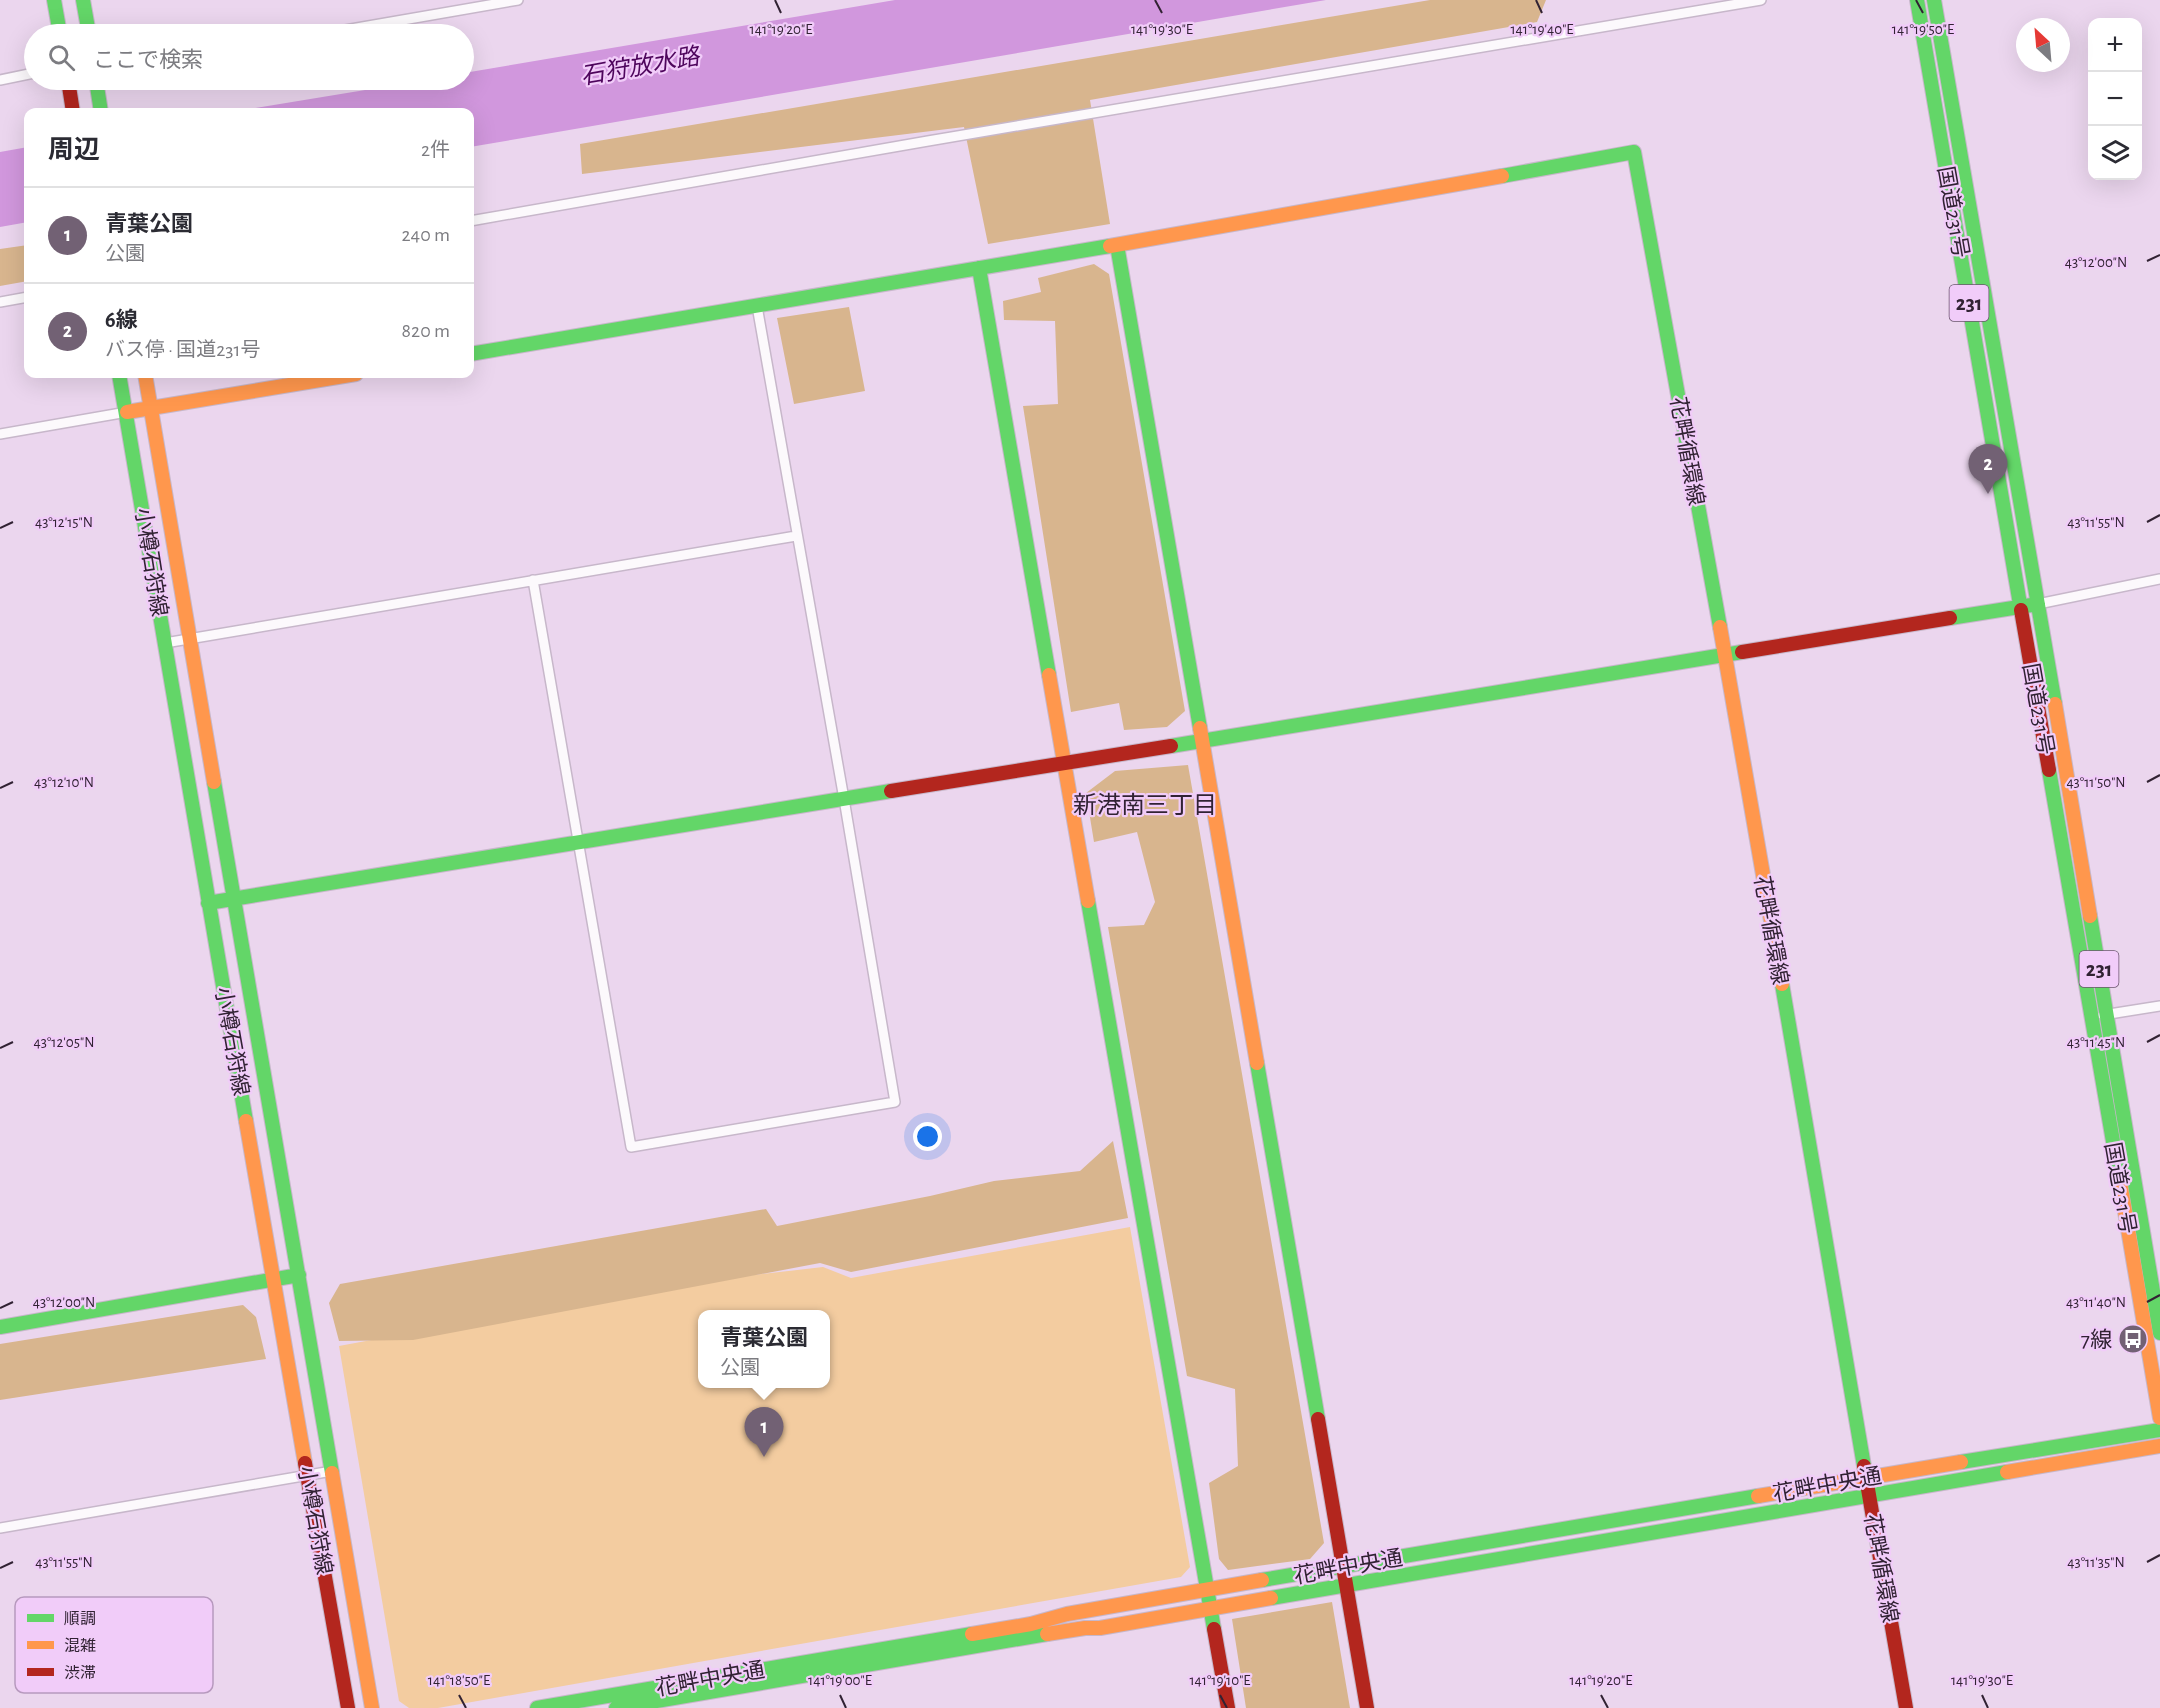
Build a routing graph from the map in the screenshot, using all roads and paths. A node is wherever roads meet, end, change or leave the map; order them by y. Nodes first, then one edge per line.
1 (54, 0) edge
2 (83, 0) edge
3 (518, 0) edge
4 (1761, 0) edge
5 (1917, 0) edge
6 (1934, 0) edge
7 (58, 24) edge
8 (87, 24) edge
9 (380, 24) edge
10 (24, 75) edge
11 (0, 80) edge
12 (70, 90) edge
13 (98, 90) edge
14 (72, 108) edge
15 (100, 108) edge
16 (474, 220) edge
17 (1117, 245) junction
18 (979, 268) junction
19 (24, 298) edge
20 (0, 302) edge
21 (757, 306) junction
22 (474, 353) edge
23 (120, 378) edge
24 (146, 378) edge
25 (332, 378) edge
26 (151, 408) junction
27 (127, 412) junction
28 (0, 434) edge
29 (796, 536) junction
30 (2160, 579) edge
31 (533, 580) junction
32 (2038, 604) junction
33 (2022, 606) junction
34 (190, 639) junction
35 (165, 643) junction
36 (1725, 654) junction
37 (1201, 741) junction
38 (1064, 763) junction
39 (844, 799) junction
40 (577, 842) junction
41 (235, 898) junction
42 (208, 903) junction
43 (2160, 1006) edge
44 (2107, 1014) junction
45 (2092, 1017) junction
46 (299, 1275) junction
47 (275, 1279) junction
48 (0, 1327) edge
49 (2160, 1334) edge
50 (2160, 1418) edge
51 (2160, 1430) edge
52 (2160, 1446) edge
53 (332, 1472) junction
54 (308, 1476) junction
55 (1866, 1477) junction
56 (1869, 1494) junction
57 (0, 1528) edge
58 (1344, 1567) junction
59 (1346, 1586) junction
60 (1208, 1590) junction
61 (1211, 1609) junction
62 (348, 1708) edge
63 (372, 1708) edge
64 (537, 1708) edge
65 (616, 1708) edge
66 (1228, 1708) edge
67 (1367, 1708) edge
68 (1906, 1708) edge

1 - 7 main road
2 - 8 main road
3 - 9 street
4 - 16 street
5 - 33 main road, 国道231号 / 231
6 - 32 main road, 国道231号 / 231
10 - 11 street
12 - 14 main road
13 - 15 main road
17 - 18 main road
17 - 36 main road, 花畔循環線
17 - 37 main road
18 - 21 main road
18 - 38 main road
19 - 20 street
21 - 22 main road
21 - 29 street
23 - 27 main road, 小樽石狩線
24 - 26 main road, 小樽石狩線
25 - 26 main road
26 - 27 main road
26 - 34 main road, 小樽石狩線
27 - 28 street
27 - 35 main road, 小樽石狩線
29 - 31 street
29 - 39 street
30 - 32 street
31 - 34 street
31 - 40 street
32 - 33 main road
32 - 44 main road, 国道231号 / 231
33 - 36 main road
33 - 45 main road, 国道231号 / 231
34 - 35 street
34 - 41 main road, 小樽石狩線
35 - 42 main road, 小樽石狩線
36 - 37 main road
36 - 55 main road, 花畔循環線
37 - 38 main road
37 - 58 main road
38 - 39 main road
38 - 60 main road
39 - 40 main road
39 - 40 street
40 - 41 main road
41 - 42 main road
41 - 46 main road, 小樽石狩線
42 - 47 main road, 小樽石狩線
43 - 44 street
44 - 45 street
44 - 49 main road, 国道231号 / 231
45 - 50 main road, 国道231号 / 231
46 - 47 main road
46 - 53 main road, 小樽石狩線
47 - 48 main road
47 - 54 main road, 小樽石狩線
51 - 55 main road, 花畔中央通
52 - 56 main road, 花畔中央通
53 - 54 street
53 - 63 main road, 小樽石狩線
54 - 57 street
54 - 62 main road, 小樽石狩線
55 - 56 main road, 花畔循環線
55 - 58 main road, 花畔中央通
56 - 59 main road, 花畔中央通
56 - 68 main road, 花畔循環線
58 - 59 main road
58 - 60 main road, 花畔中央通
59 - 61 main road, 花畔中央通
59 - 67 main road
60 - 61 main road
60 - 64 main road, 花畔中央通
61 - 65 main road, 花畔中央通
61 - 66 main road

